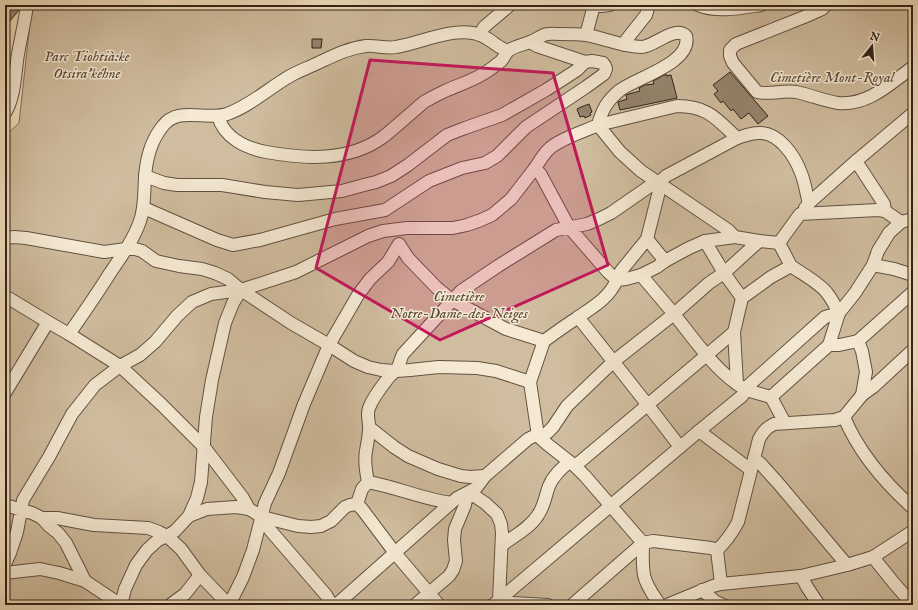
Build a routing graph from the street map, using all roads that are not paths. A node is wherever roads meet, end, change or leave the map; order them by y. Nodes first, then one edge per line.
1 (28, 5) edge
2 (510, 5) edge
3 (595, 5) edge
4 (610, 5) edge
5 (649, 5) edge
6 (698, 5) edge
7 (762, 5) edge
8 (826, 5) edge
9 (480, 34) junction
10 (586, 35) junction
11 (530, 42) junction
12 (625, 45) junction
13 (508, 51) junction
14 (585, 62) junction
15 (913, 67) edge
16 (913, 113) edge
17 (5, 114) edge
18 (218, 116) junction
19 (598, 125) junction
20 (737, 138) junction
21 (856, 161) junction
22 (535, 168) junction
23 (145, 176) junction
24 (658, 183) junction
25 (809, 203) junction
26 (144, 208) junction
27 (385, 210) junction
28 (885, 210) junction
29 (800, 214) junction
30 (907, 220) edge
31 (570, 228) junction
32 (394, 230) junction
33 (735, 237) junction
34 (5, 238) edge
35 (647, 239) junction
36 (705, 240) junction
37 (759, 241) junction
38 (778, 243) junction
39 (399, 244) junction
40 (126, 249) junction
41 (665, 261) junction
42 (873, 265) junction
43 (791, 266) junction
44 (724, 273) junction
45 (641, 275) junction
46 (913, 276) edge
47 (617, 280) junction
48 (241, 290) junction
49 (913, 292) edge
50 (5, 296) edge
51 (742, 298) junction
52 (452, 300) junction
53 (839, 313) junction
54 (674, 314) junction
55 (578, 317) junction
56 (48, 322) junction
57 (734, 332) junction
58 (69, 334) junction
59 (544, 341) junction
60 (858, 341) junction
61 (329, 345) junction
62 (829, 346) junction
63 (913, 350) edge
64 (707, 355) junction
65 (613, 362) junction
66 (120, 366) junction
67 (396, 371) junction
68 (530, 382) junction
69 (742, 387) junction
70 (5, 393) edge
71 (862, 395) junction
72 (771, 397) junction
73 (648, 405) junction
74 (844, 417) junction
75 (785, 423) junction
76 (370, 428) junction
77 (699, 431) junction
78 (538, 436) junction
79 (204, 447) junction
80 (680, 447) junction
81 (572, 464) junction
82 (752, 465) junction
83 (461, 476) junction
84 (485, 476) junction
85 (368, 482) junction
86 (467, 494) junction
87 (452, 503) junction
88 (357, 504) junction
89 (5, 505) edge
90 (611, 505) junction
91 (249, 508) junction
92 (913, 508) edge
93 (22, 509) junction
94 (189, 516) junction
95 (262, 517) junction
96 (42, 518) junction
97 (913, 531) edge
98 (167, 536) junction
99 (643, 543) junction
100 (502, 545) junction
101 (718, 550) junction
102 (395, 553) junction
103 (874, 557) junction
104 (5, 564) edge
105 (847, 565) junction
106 (5, 573) edge
107 (200, 575) junction
108 (801, 576) junction
109 (85, 581) junction
110 (721, 584) junction
111 (702, 590) junction
112 (429, 594) junction
113 (496, 602) edge
114 (717, 604) edge
115 (121, 605) edge
116 (170, 605) edge
117 (229, 605) edge
118 (332, 605) edge
119 (336, 605) edge
120 (415, 605) edge
121 (439, 605) edge
122 (548, 605) edge
123 (572, 605) edge
124 (660, 605) edge
125 (667, 605) edge
126 (819, 605) edge
127 (913, 605) edge

1 - 17 lane
2 - 9 lane
3 - 4 lane
3 - 10 lane
5 - 12 lane
6 - 7 lane
8 - 15 lane
9 - 13 lane
9 - 18 lane
10 - 11 lane
10 - 12 lane
11 - 13 lane
11 - 14 lane
12 - 19 lane
13 - 18 lane
14 - 23 lane
14 - 27 lane
16 - 21 lane
18 - 23 lane
19 - 20 lane
19 - 22 lane
19 - 24 lane
20 - 24 lane
20 - 25 lane
21 - 25 lane
21 - 28 lane
22 - 31 lane
22 - 32 lane
23 - 26 lane
24 - 31 lane
24 - 33 lane
24 - 35 lane
25 - 29 lane
26 - 27 lane
26 - 40 lane
27 - 32 lane
28 - 29 lane
28 - 30 lane
29 - 38 lane
30 - 42 lane
31 - 47 lane
31 - 52 lane
32 - 39 lane
32 - 48 lane
33 - 36 lane
33 - 37 lane
34 - 40 lane
35 - 41 lane
35 - 47 lane
36 - 41 lane
36 - 44 lane
37 - 38 lane
37 - 44 lane
38 - 43 lane
39 - 52 lane
39 - 61 lane
40 - 48 lane
40 - 58 lane
41 - 45 lane
42 - 46 lane
42 - 53 lane
43 - 51 lane
43 - 53 lane
44 - 51 lane
44 - 54 lane
45 - 47 lane
45 - 54 lane
47 - 55 lane
48 - 61 lane
48 - 66 lane
48 - 79 lane
49 - 60 lane
50 - 56 lane
51 - 57 lane
52 - 59 lane
52 - 67 lane
53 - 62 lane
53 - 69 lane
54 - 64 lane
54 - 65 lane
55 - 59 lane
55 - 65 lane
56 - 58 lane
56 - 70 lane
57 - 64 lane
57 - 69 lane
58 - 66 lane
59 - 68 lane
60 - 62 lane
60 - 71 lane
61 - 67 lane
61 - 95 lane
62 - 72 lane
63 - 71 lane
64 - 69 lane
64 - 73 lane
65 - 73 lane
65 - 78 lane
66 - 79 lane
66 - 93 lane
67 - 68 lane
67 - 76 lane
68 - 78 lane
69 - 72 lane
69 - 77 lane
71 - 74 lane
72 - 75 lane
73 - 80 lane
73 - 81 lane
74 - 75 lane
74 - 92 lane
75 - 82 lane
76 - 83 lane
76 - 85 lane
77 - 80 lane
77 - 82 lane
78 - 81 lane
78 - 84 lane
79 - 91 lane
79 - 94 lane
80 - 90 lane
81 - 90 lane
81 - 100 lane
82 - 101 lane
82 - 105 lane
83 - 84 lane
83 - 86 lane
84 - 86 lane
85 - 87 lane
85 - 88 lane
86 - 87 lane
86 - 100 lane
86 - 112 lane
87 - 102 lane
88 - 95 lane
88 - 102 lane
89 - 93 lane
90 - 99 lane
90 - 113 lane
91 - 94 lane
91 - 95 lane
93 - 96 lane
93 - 104 lane
94 - 98 lane
95 - 117 lane
95 - 118 lane
96 - 98 lane
96 - 109 lane
97 - 103 lane
98 - 107 lane
98 - 115 lane
99 - 101 lane
99 - 123 lane
99 - 124 lane
100 - 113 lane
101 - 110 lane
102 - 112 lane
102 - 119 lane
103 - 105 lane
103 - 127 lane
105 - 108 lane
106 - 109 lane
107 - 116 lane
107 - 117 lane
108 - 110 lane
108 - 126 lane
109 - 115 lane
110 - 111 lane
111 - 114 lane
111 - 125 lane
112 - 120 lane
112 - 121 lane
113 - 122 lane

